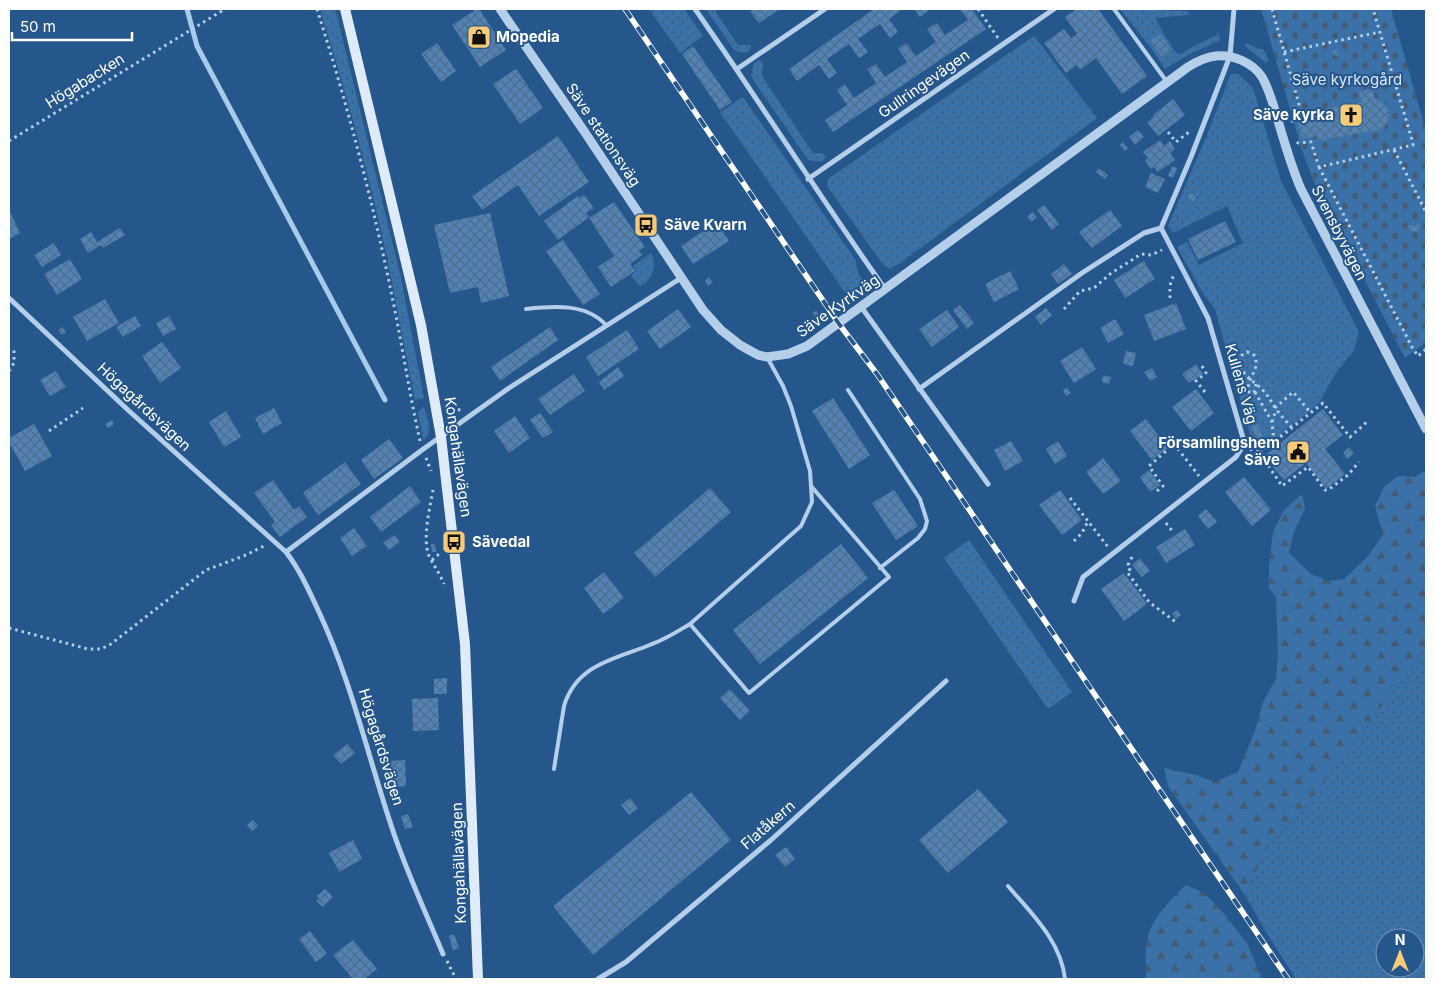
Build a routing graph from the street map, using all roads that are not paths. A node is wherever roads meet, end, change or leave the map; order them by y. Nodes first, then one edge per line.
1 (345, 9) edge
2 (500, 9) edge
3 (695, 9) edge
4 (825, 9) edge
5 (1054, 9) edge
6 (1114, 9) edge
7 (1234, 9) edge
8 (1230, 56) junction
9 (737, 70) junction
10 (1167, 82) junction
11 (808, 179) junction
12 (1161, 228) junction
13 (681, 278) junction
14 (885, 289) junction
15 (9, 298) edge
16 (862, 308) junction
17 (526, 309) dead end
18 (606, 325) junction
19 (767, 357) junction
20 (919, 389) junction
21 (848, 390) dead end
22 (1426, 429) edge
23 (442, 437) junction
24 (988, 484) dead end
25 (811, 486) junction
26 (286, 552) junction
27 (880, 568) junction
28 (1074, 601) dead end
29 (690, 624) junction
30 (946, 681) dead end
31 (554, 769) dead end
32 (1008, 886) dead end
33 (444, 954) road end
34 (478, 979) edge
35 (598, 979) edge
36 (1065, 979) edge

1 - 23 main road, Kongahällavägen
2 - 13 street, Säve stationsväg
3 - 9 street
4 - 9 street
5 - 11 street, Gullringevägen
6 - 10 lane
7 - 8 street
8 - 10 street, Säve Kyrkväg
8 - 12 street
8 - 22 street, Svensbyvägen
9 - 11 street
10 - 14 street, Säve Kyrkväg
11 - 14 street
12 - 20 street
12 - 28 street, Kullens Väg
13 - 18 street
13 - 19 street
14 - 16 street, Säve Kyrkväg
15 - 26 street, Högagårdsvägen
16 - 19 street, Säve Kyrkväg
16 - 20 street
17 - 18 lane
18 - 23 street
19 - 25 lane
20 - 24 street
21 - 27 lane
23 - 26 street
23 - 34 main road, Kongahällavägen
25 - 27 lane
25 - 29 lane
26 - 33 street, Högagårdsvägen
27 - 29 lane
29 - 31 lane
30 - 35 street, Flatåkern
32 - 36 lane

